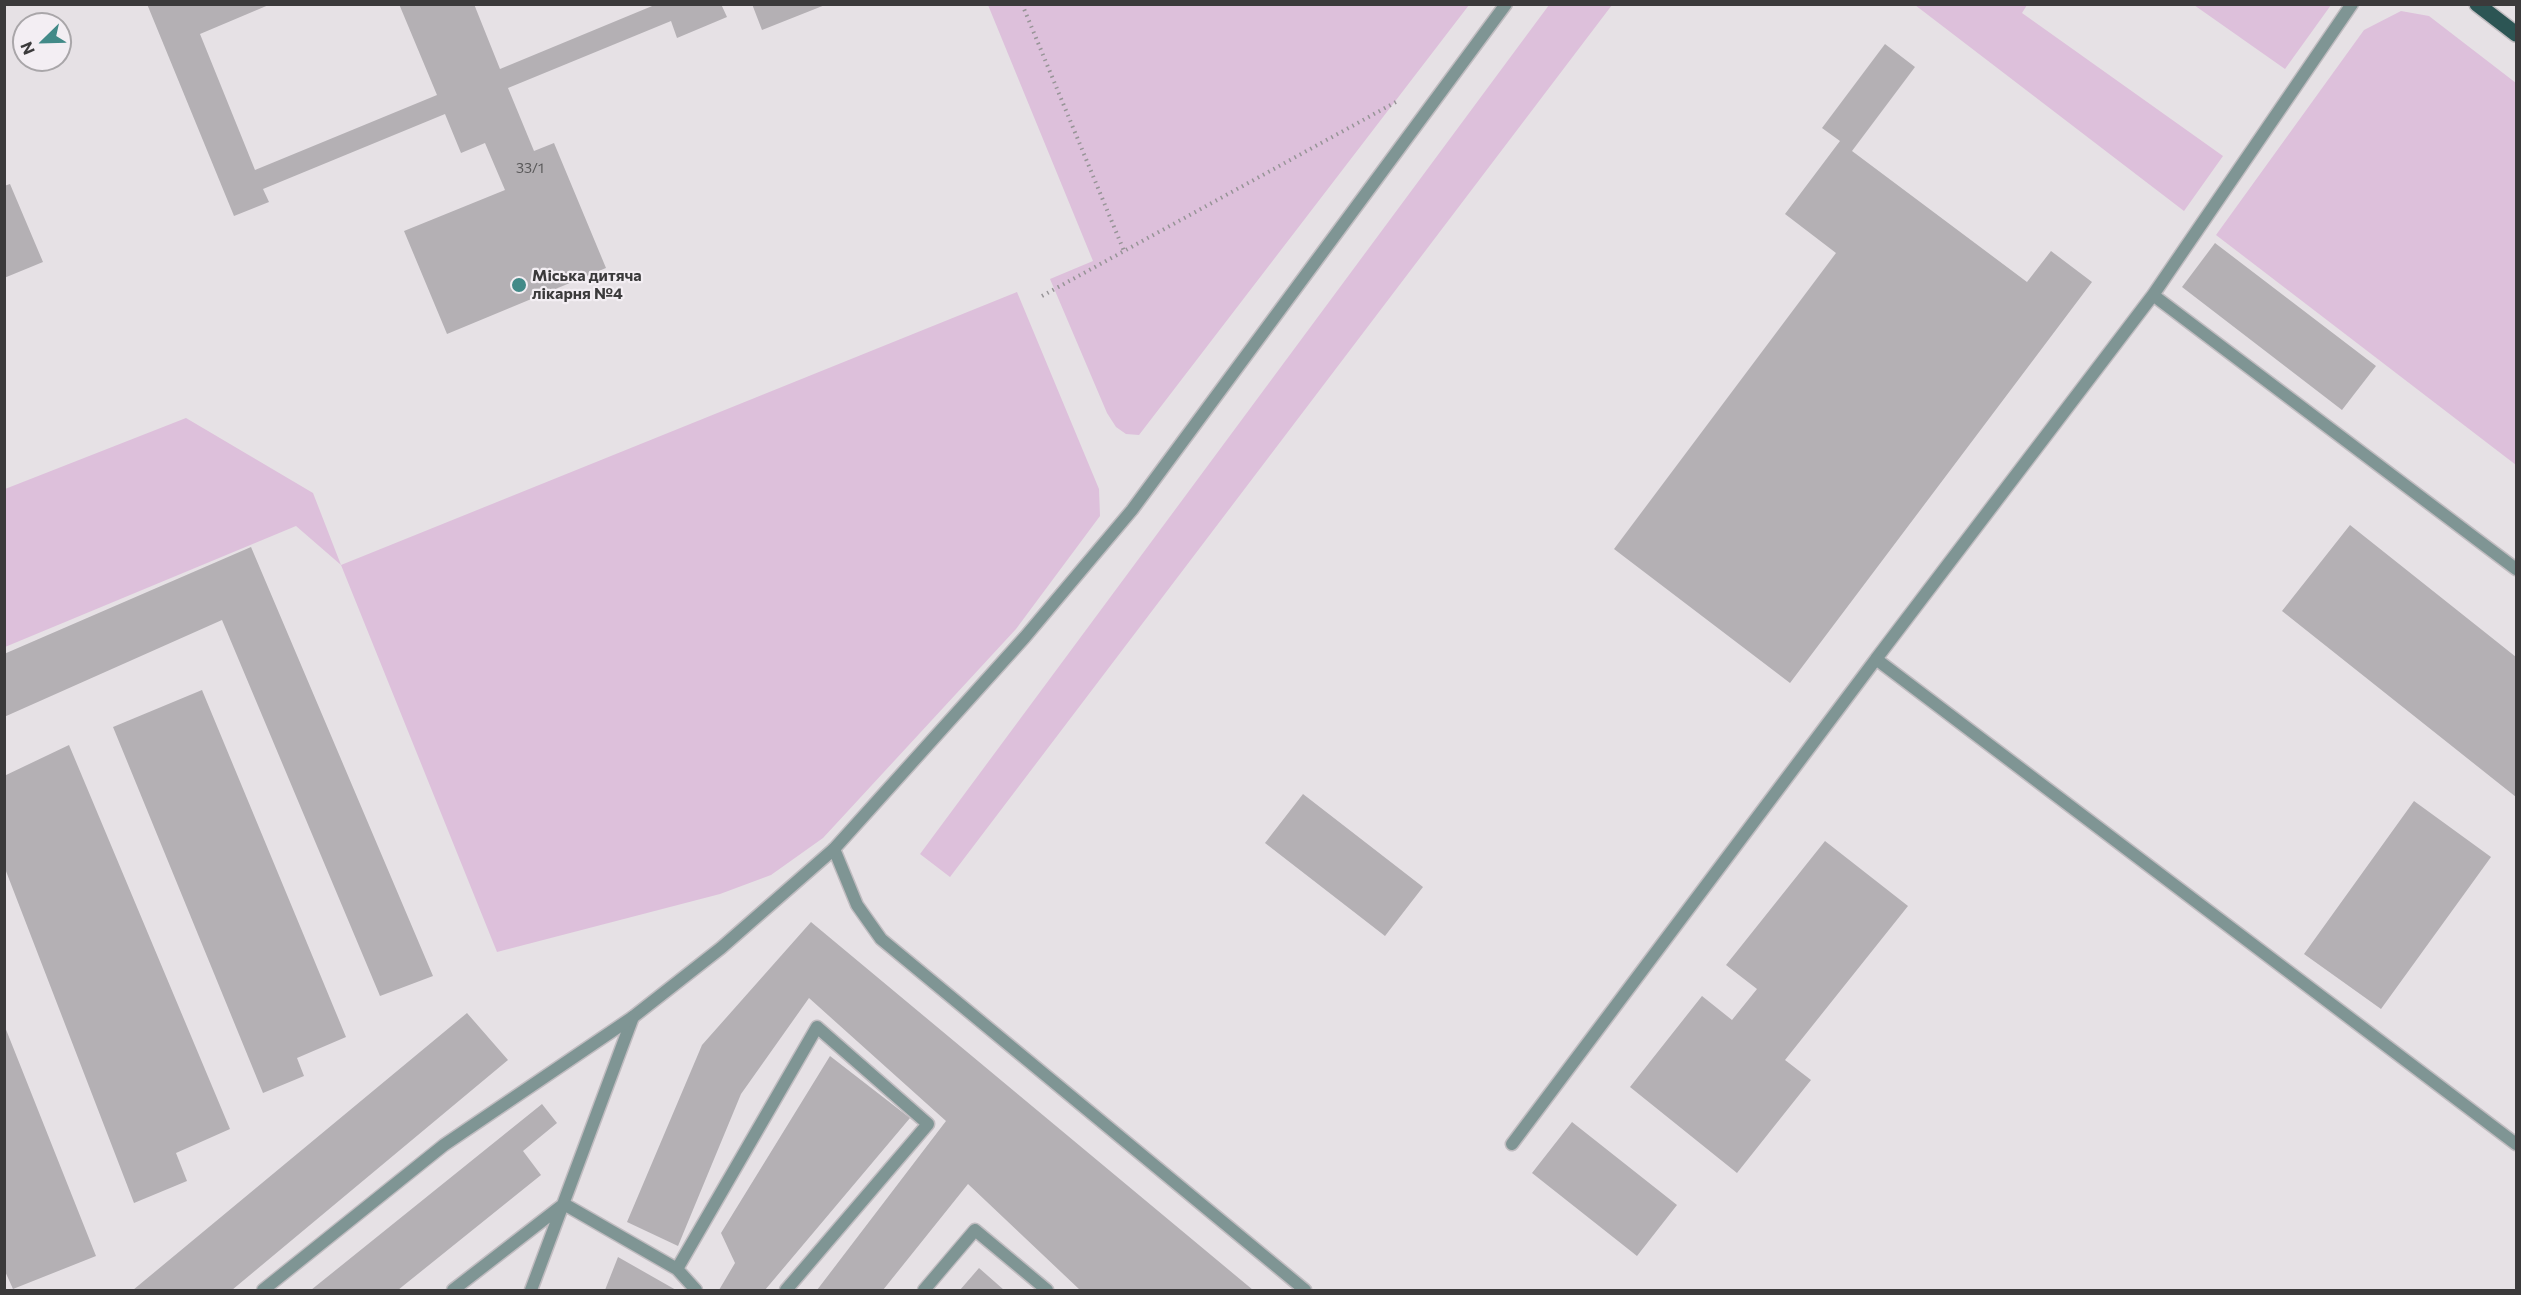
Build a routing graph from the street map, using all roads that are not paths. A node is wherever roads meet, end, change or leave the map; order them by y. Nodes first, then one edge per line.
1 (1506, 4) edge
2 (2352, 4) edge
3 (2477, 4) edge
4 (2517, 34) edge
5 (2153, 295) junction
6 (2517, 569) edge
7 (1876, 659) junction
8 (834, 849) junction
9 (633, 1017) junction
10 (1512, 1144) dead end
11 (2517, 1144) edge
12 (564, 1204) junction
13 (677, 1269) junction
14 (263, 1290) edge
15 (453, 1290) edge
16 (531, 1290) edge
17 (696, 1290) edge
18 (786, 1290) edge
19 (924, 1290) edge
20 (1047, 1290) edge
21 (1305, 1290) edge

1 - 8 street
2 - 5 street
3 - 4 main road
5 - 6 street
5 - 7 street
7 - 10 street
7 - 11 street
8 - 9 street
8 - 21 street
9 - 12 street
9 - 14 street
12 - 13 street
12 - 15 street
12 - 16 street
13 - 17 street
13 - 18 street
19 - 20 street

